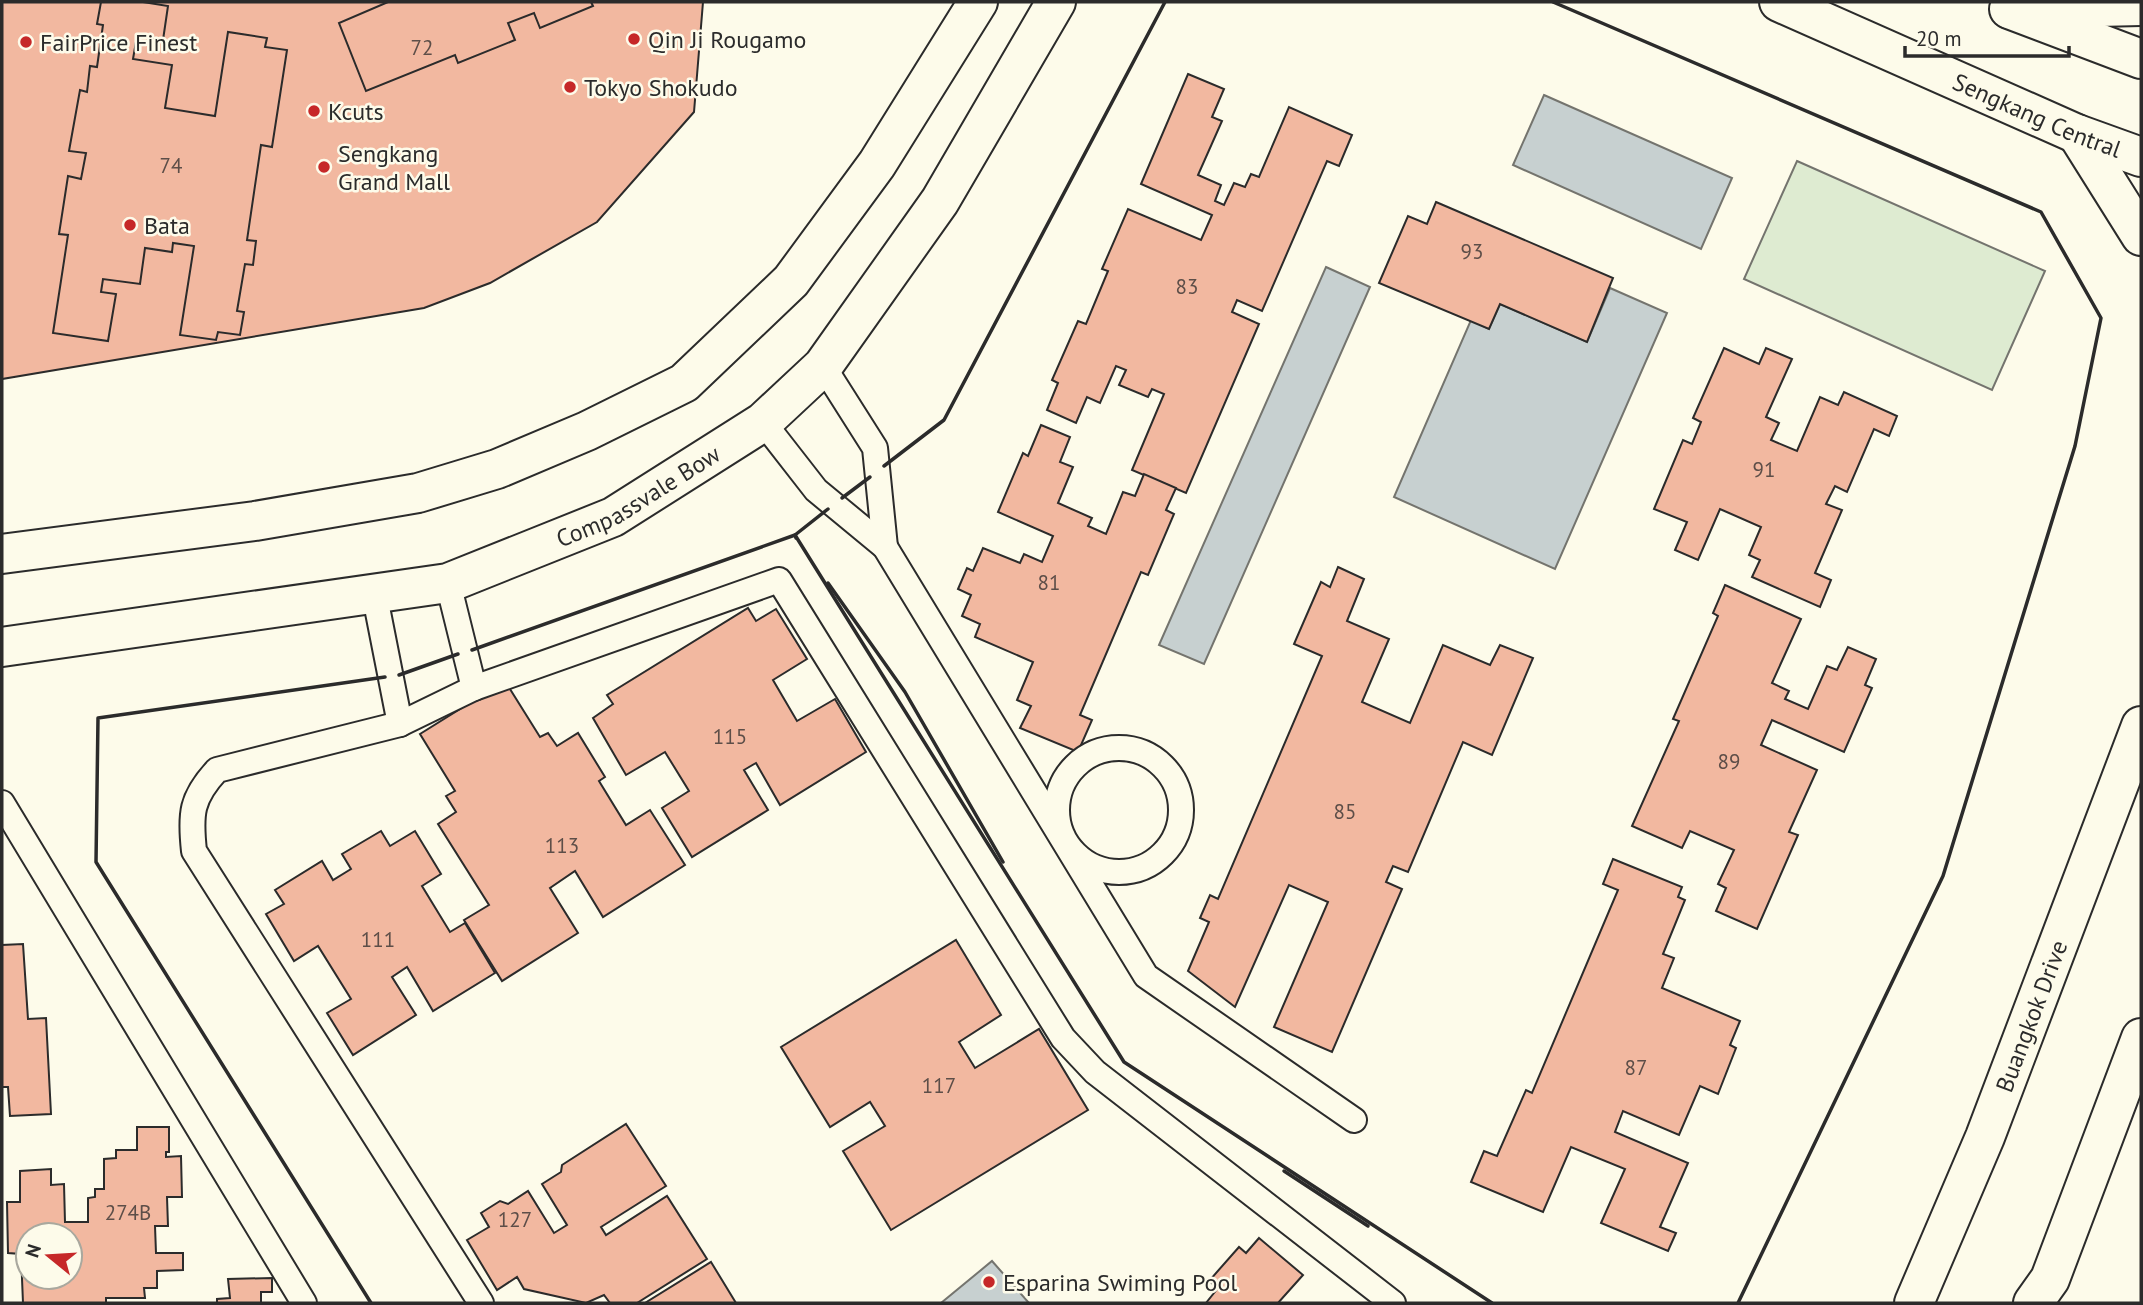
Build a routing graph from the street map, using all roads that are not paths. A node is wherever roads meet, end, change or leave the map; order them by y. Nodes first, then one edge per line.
1 (978, 2) edge
2 (1056, 2) edge
3 (1779, 2) edge
4 (2002, 6) edge
5 (2141, 6) edge
6 (2141, 59) edge
7 (2077, 134) junction
8 (2141, 157) edge
9 (2141, 236) edge
10 (823, 366) junction
11 (763, 422) junction
12 (885, 547) junction
13 (2, 554) edge
14 (448, 583) junction
15 (374, 592) junction
16 (2, 647) edge
17 (474, 688) junction
18 (400, 724) junction
19 (2141, 726) edge
20 (2, 803) edge
21 (1065, 841) junction
22 (2141, 1038) edge
23 (1354, 1120) dead end
24 (304, 1303) edge
25 (481, 1303) edge
26 (1393, 1303) edge
27 (1914, 1303) edge
28 (2033, 1303) edge

1 - 13 street
2 - 10 street, Compassvale Bow
3 - 7 street, Sengkang Central
4 - 5 street
4 - 6 street
7 - 8 street, Sengkang Central
7 - 9 street
10 - 11 street, Compassvale Bow
10 - 12 lane
11 - 12 lane
11 - 14 street, Compassvale Bow
12 - 21 lane
14 - 15 street, Compassvale Bow
14 - 17 lane
15 - 16 street, Compassvale Bow
15 - 18 lane
17 - 18 lane
17 - 26 lane
18 - 25 lane
19 - 27 street, Buangkok Drive
20 - 24 lane
21 - 21 lane
21 - 23 lane
22 - 28 street

